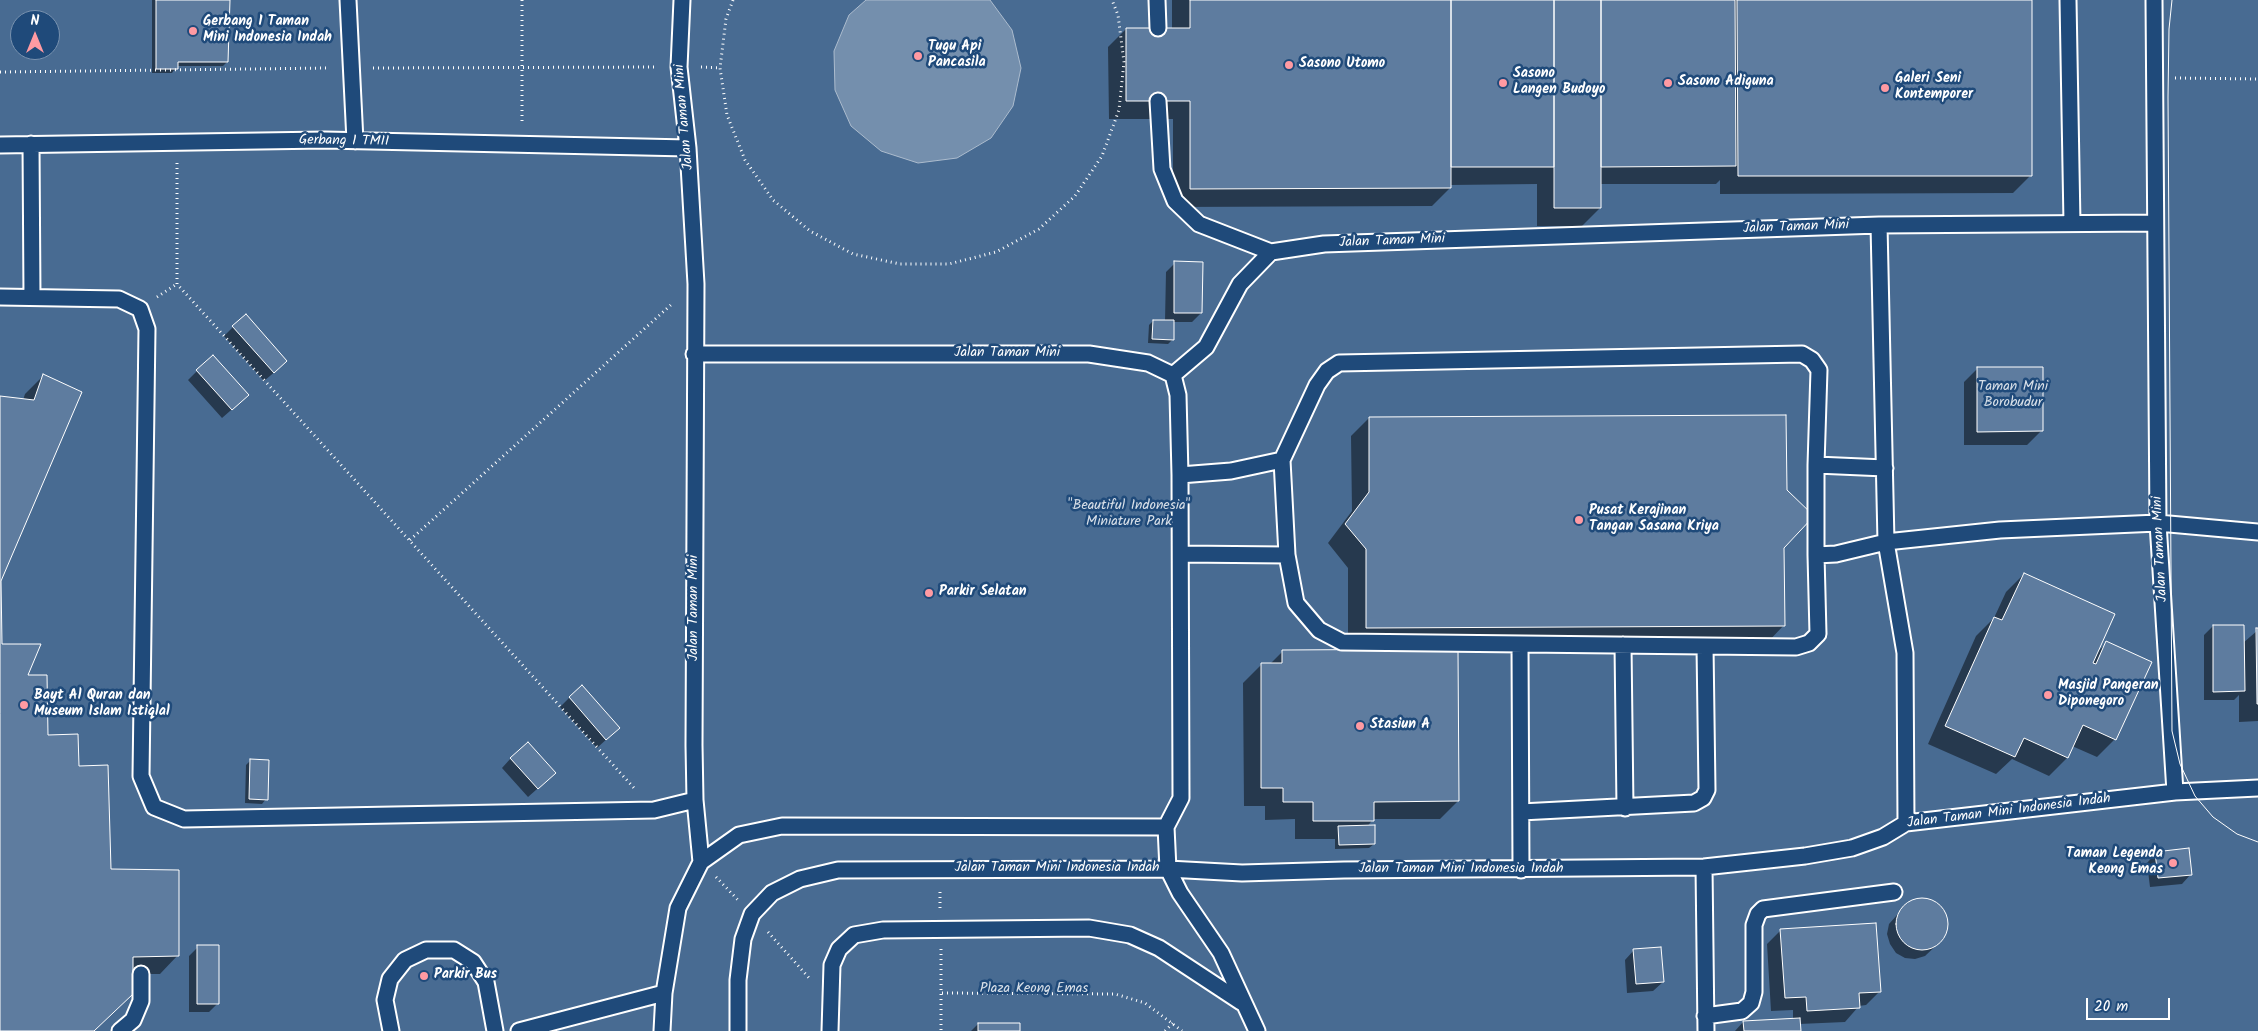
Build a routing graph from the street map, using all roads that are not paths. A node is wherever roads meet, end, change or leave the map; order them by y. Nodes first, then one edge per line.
1 (348, 0) edge
2 (682, 0) edge
3 (1157, 0) edge
4 (2068, 0) edge
5 (2154, 0) edge
6 (1158, 28) dead end
7 (1158, 101) dead end
8 (355, 141) junction
9 (31, 144) junction
10 (0, 145) edge
11 (688, 148) junction
12 (2072, 223) junction
13 (2155, 223) junction
14 (1879, 225) junction
15 (1270, 252) junction
16 (0, 297) edge
17 (32, 297) junction
18 (694, 354) junction
19 (1173, 375) junction
20 (1282, 460) junction
21 (1816, 465) junction
22 (1885, 468) junction
23 (1180, 475) junction
24 (2158, 523) junction
25 (2258, 532) edge
26 (1886, 542) junction
27 (1181, 554) junction
28 (1287, 555) junction
29 (1816, 555) junction
30 (1520, 644) junction
31 (1623, 645) junction
32 (1705, 646) junction
33 (2258, 788) edge
34 (2175, 792) junction
35 (695, 800) junction
36 (1625, 808) junction
37 (1521, 812) junction
38 (1906, 823) junction
39 (1166, 827) junction
40 (701, 862) junction
41 (1704, 867) junction
42 (1168, 869) junction
43 (1521, 870) junction
44 (1894, 892) dead end
45 (140, 974) dead end
46 (664, 993) junction
47 (1241, 1002) junction
48 (1706, 1024) edge
49 (120, 1031) edge
50 (391, 1031) edge
51 (495, 1031) edge
52 (520, 1031) edge
53 (662, 1031) edge
54 (738, 1031) edge
55 (830, 1031) edge
56 (1257, 1031) edge

1 - 8 lane
2 - 11 lane, Jalan Taman Mini
3 - 6 lane
4 - 12 lane
5 - 13 lane, Jalan Taman Mini
7 - 15 lane
8 - 9 lane, Gerbang 1 TMII
8 - 11 lane, Gerbang 1 TMII
9 - 10 lane, Gerbang 1 TMII
9 - 17 lane
11 - 18 lane, Jalan Taman Mini
12 - 13 lane, Jalan Taman Mini
12 - 14 lane, Jalan Taman Mini
13 - 24 lane, Jalan Taman Mini
14 - 15 lane, Jalan Taman Mini
14 - 22 lane
15 - 19 lane
16 - 17 lane
17 - 35 lane
18 - 19 lane, Jalan Taman Mini
18 - 35 lane, Jalan Taman Mini
19 - 23 lane
20 - 21 lane
20 - 23 lane
20 - 28 lane
21 - 22 lane
21 - 29 lane
22 - 26 lane
23 - 27 lane
24 - 25 lane
24 - 26 lane
24 - 34 lane, Jalan Taman Mini
26 - 29 lane
26 - 38 lane
27 - 28 lane
27 - 39 lane
28 - 30 lane
29 - 32 lane
30 - 31 lane
30 - 37 lane
31 - 32 lane
31 - 36 lane
32 - 36 lane
33 - 34 lane
34 - 38 lane, Jalan Taman Mini Indonesia Indah
35 - 40 lane, Jalan Taman Mini
36 - 37 lane
37 - 43 lane
38 - 41 lane, Jalan Taman Mini Indonesia Indah
39 - 40 lane
39 - 42 lane
40 - 46 lane
41 - 43 lane, Jalan Taman Mini Indonesia Indah
41 - 48 lane
42 - 43 lane, Jalan Taman Mini Indonesia Indah
42 - 47 lane
42 - 54 lane, Jalan Taman Mini Indonesia Indah
44 - 48 lane
45 - 49 lane
46 - 52 lane
46 - 53 lane
47 - 55 lane
47 - 56 lane
50 - 51 lane

